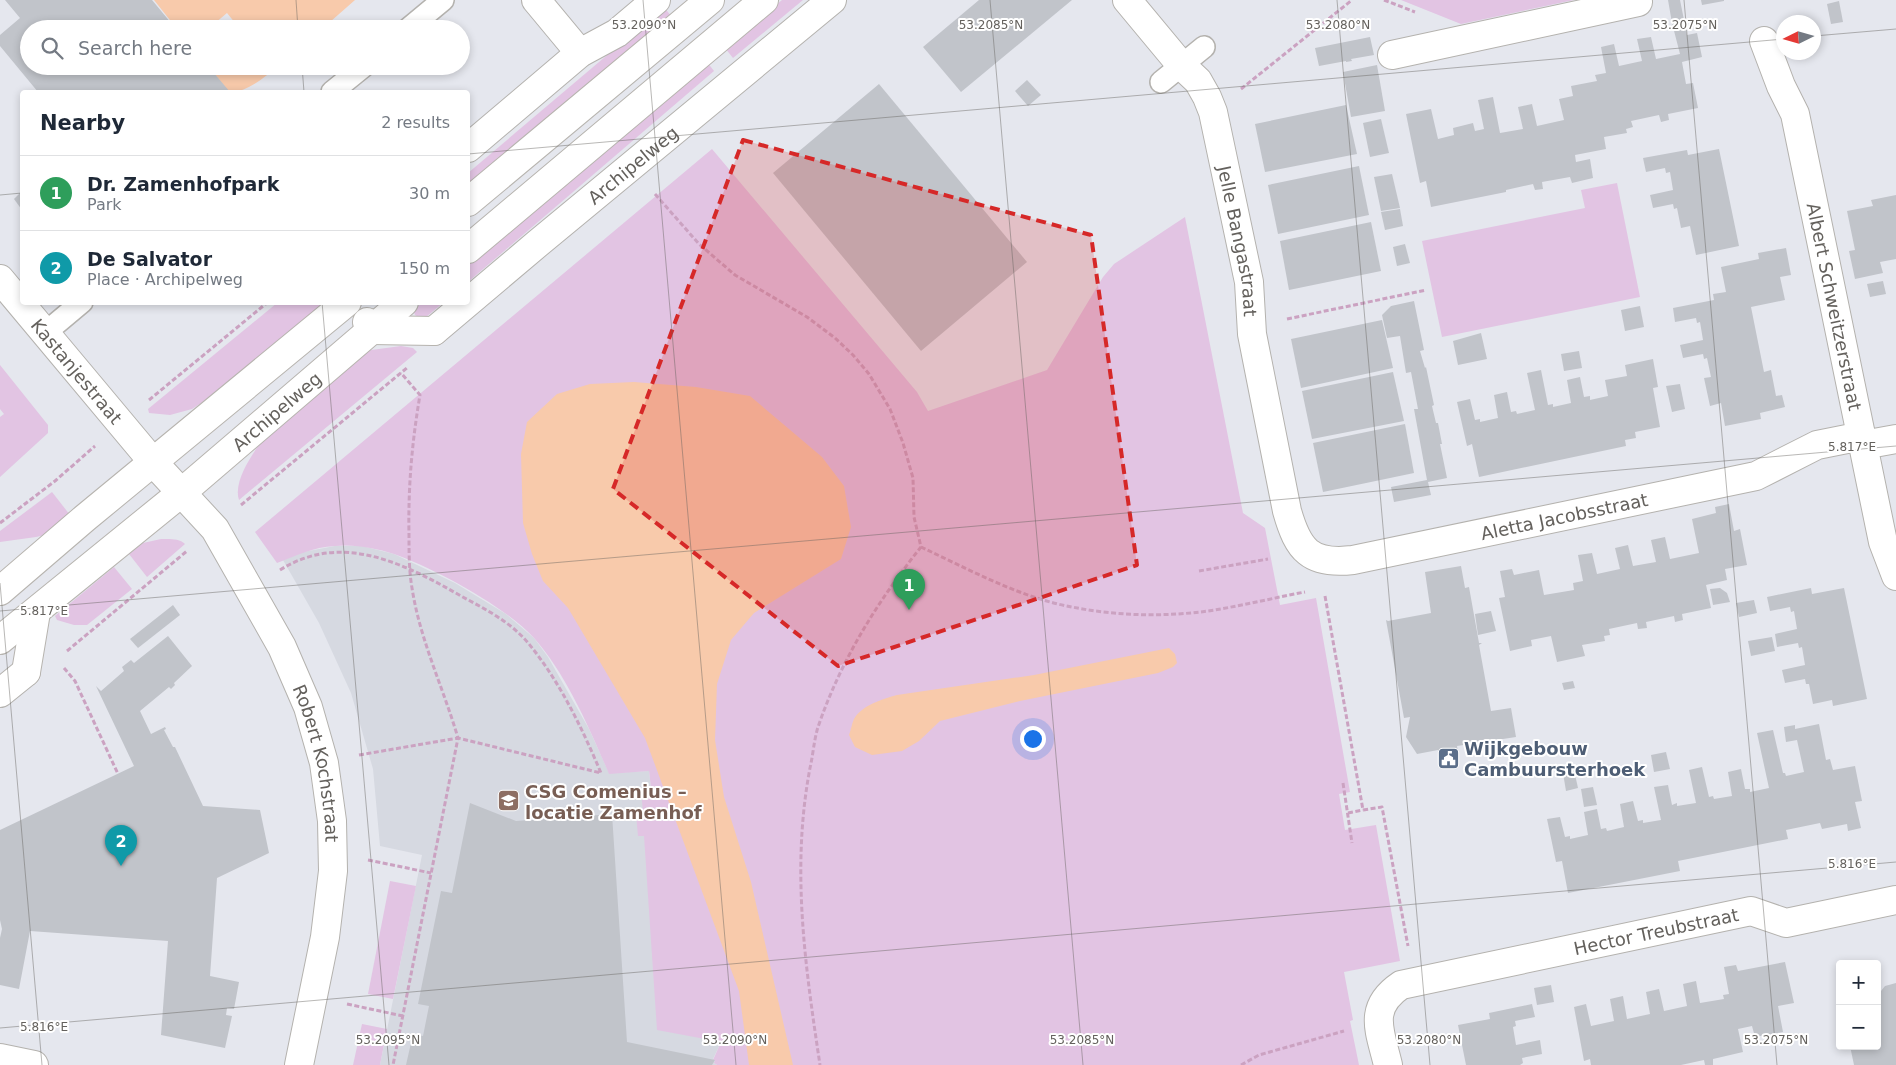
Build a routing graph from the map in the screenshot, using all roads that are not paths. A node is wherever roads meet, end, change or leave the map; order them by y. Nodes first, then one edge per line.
1 (443, 0) edge
2 (536, 0) edge
3 (656, 0) edge
4 (710, 0) edge
5 (764, 0) edge
6 (832, 0) edge
7 (1127, 0) edge
8 (1637, 0) edge
9 (419, 20) edge
10 (1764, 41) dead end
11 (1204, 46) dead end
12 (580, 53) junction
13 (1392, 55) dead end
14 (1171, 73) junction
15 (353, 75) edge
16 (334, 90) edge
17 (470, 146) edge
18 (470, 200) edge
19 (470, 247) edge
20 (0, 279) edge
21 (470, 301) edge
22 (20, 303) edge
23 (22, 305) edge
24 (78, 305) edge
25 (343, 305) edge
26 (354, 305) edge
27 (401, 305) edge
28 (465, 305) edge
29 (372, 330) junction
30 (45, 333) junction
31 (1896, 439) edge
32 (1862, 440) junction
33 (153, 462) junction
34 (181, 493) junction
35 (1300, 544) joint
36 (0, 566) edge
37 (28, 566) junction
38 (1896, 576) edge
39 (0, 591) edge
40 (36, 612) junction
41 (0, 640) edge
42 (0, 694) edge
43 (1896, 900) edge
44 (0, 1058) edge
45 (34, 1065) edge
46 (299, 1065) edge
47 (1388, 1065) edge

1 - 9 lane
2 - 12 street
3 - 12 street
4 - 18 street
5 - 19 street
6 - 21 street, Archipelweg
7 - 14 street, Jelle Bangastraat
8 - 13 street
10 - 32 street, Albert Schweitzerstraat
11 - 14 lane
12 - 17 street
14 - 35 street, Jelle Bangastraat
15 - 16 lane
20 - 22 street, Kastanjestraat
23 - 30 street, Kastanjestraat
24 - 30 lane
25 - 33 street
26 - 29 street
27 - 29 street, Archipelweg
28 - 29 street, Archipelweg
29 - 34 street, Archipelweg
30 - 33 street, Kastanjestraat
31 - 32 street, Aletta Jacobsstraat
32 - 35 street, Aletta Jacobsstraat
32 - 38 street, Albert Schweitzerstraat
33 - 34 street
33 - 37 street
34 - 40 street, Archipelweg
34 - 46 street, Robert Kochstraat
36 - 37 street
37 - 39 street
40 - 41 street, Archipelweg
40 - 42 street
43 - 47 street, Hector Treubstraat
44 - 45 street

